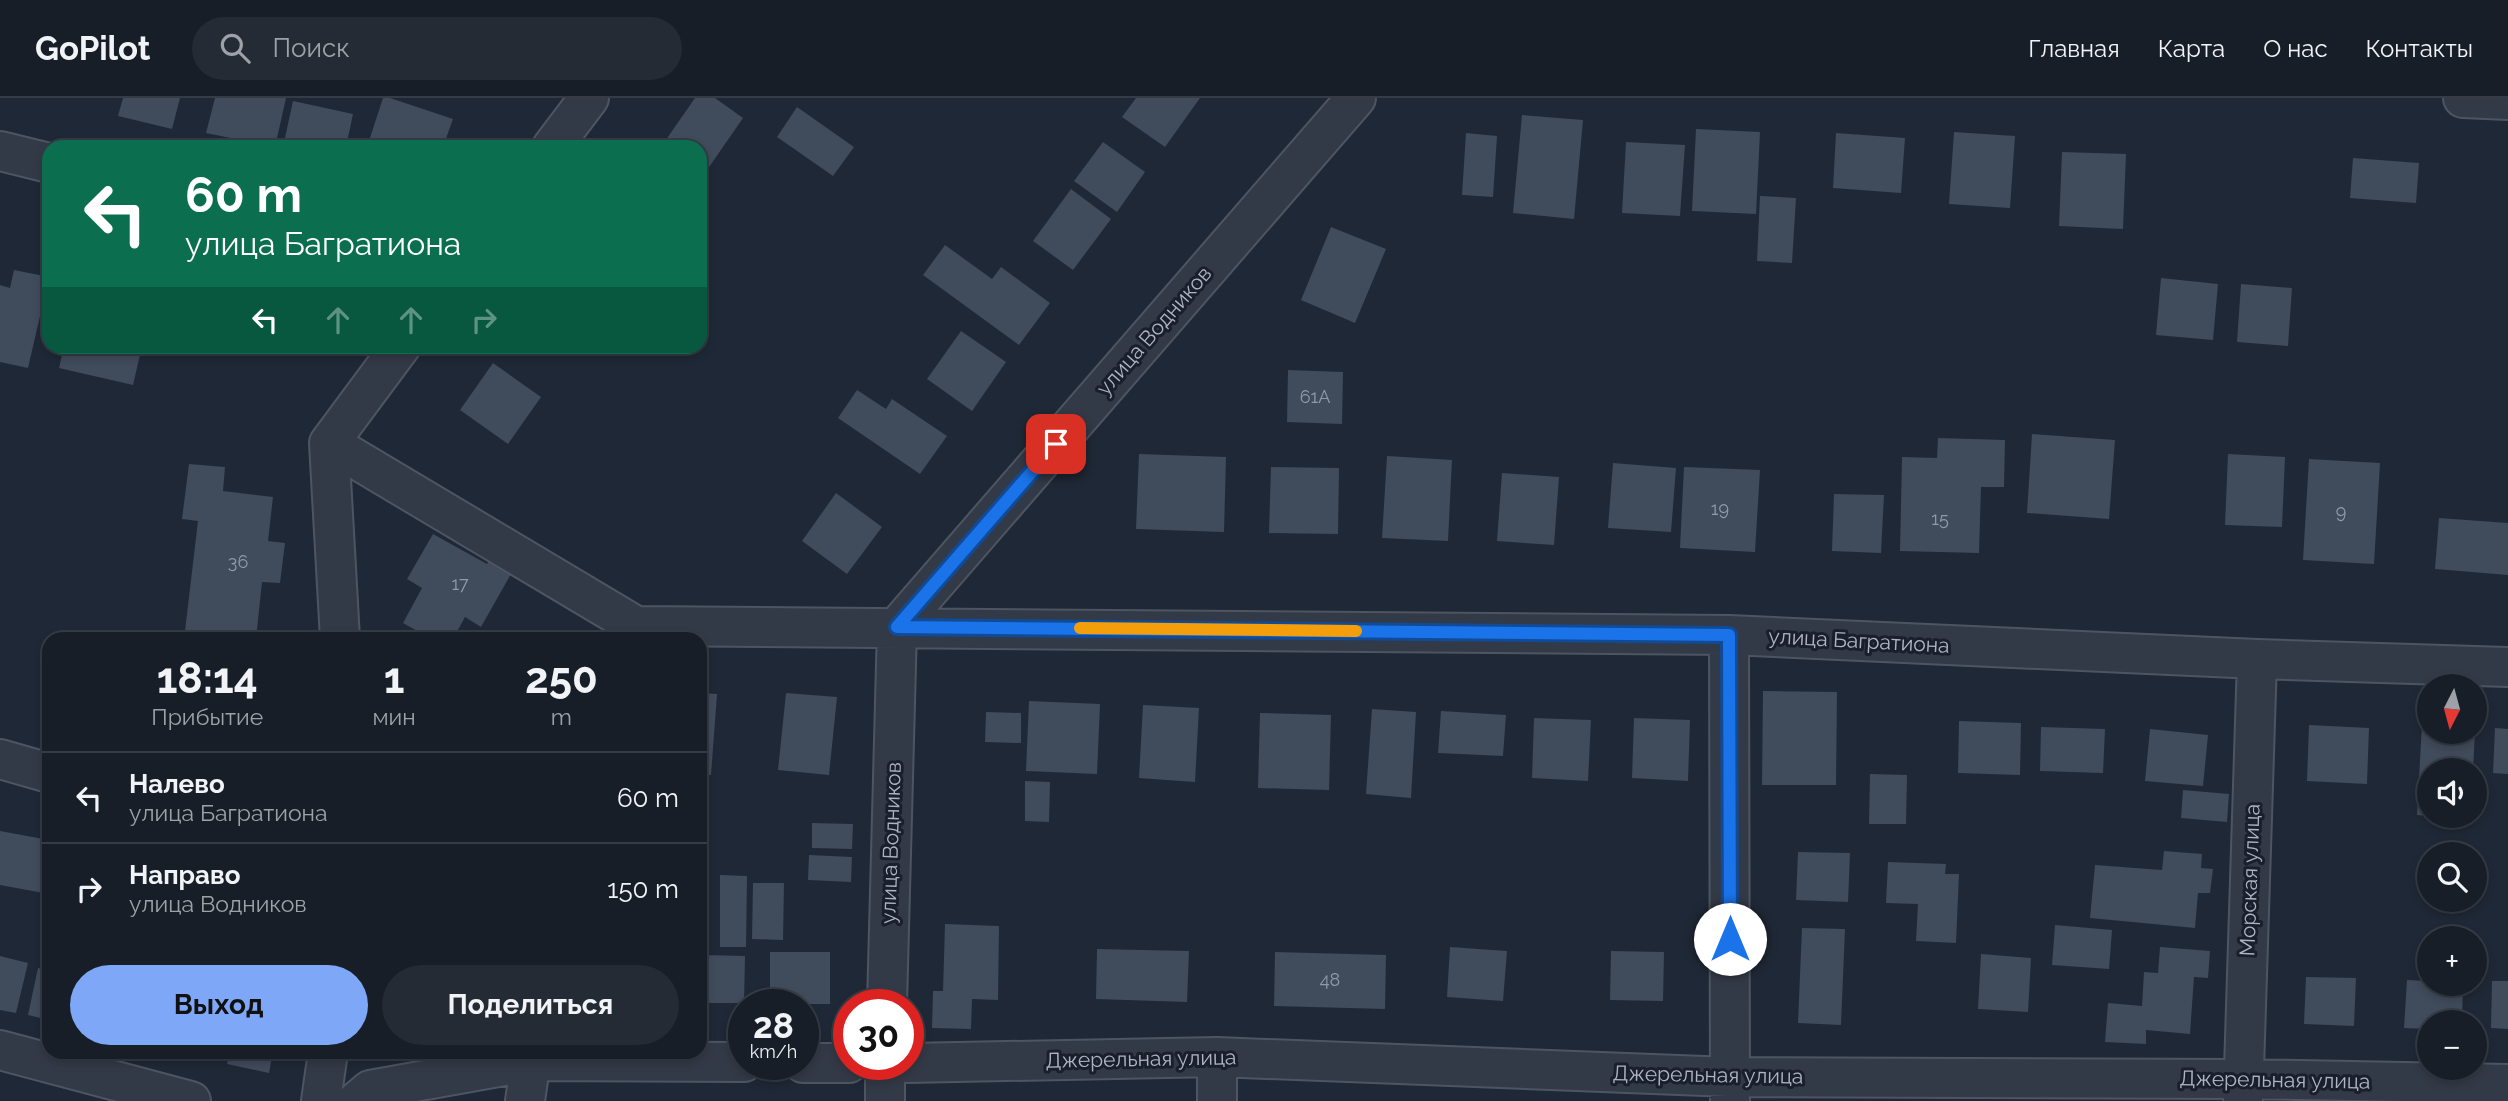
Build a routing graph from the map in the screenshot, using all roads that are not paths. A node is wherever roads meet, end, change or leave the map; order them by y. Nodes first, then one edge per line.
1 (589, 98) edge
2 (1356, 98) edge
3 (2463, 98) edge
4 (2508, 100) edge
5 (557, 140) edge
6 (0, 151) edge
7 (42, 161) edge
8 (395, 354) edge
9 (329, 443) junction
10 (897, 627) junction
11 (340, 632) edge
12 (633, 632) edge
13 (1729, 635) junction
14 (2257, 659) junction
15 (2508, 667) edge
16 (0, 759) edge
17 (42, 771) edge
18 (887, 989) edge
19 (0, 1050) edge
20 (1217, 1057) junction
21 (327, 1059) edge
22 (518, 1059) edge
23 (532, 1059) edge
24 (638, 1059) edge
25 (728, 1062) edge
26 (924, 1063) edge
27 (885, 1080) edge
28 (2508, 1084) edge
29 (1730, 1089) edge
30 (2243, 1090) edge
31 (191, 1101) edge
32 (321, 1101) edge
33 (357, 1101) edge
34 (525, 1101) edge
35 (885, 1101) edge
36 (1217, 1101) edge

1 - 5 street
2 - 10 street, улица Водников
3 - 4 street
6 - 7 street
8 - 9 street
9 - 11 street
9 - 12 street
10 - 12 street, улица Багратиона
10 - 13 street, улица Багратиона
10 - 18 street, улица Водников
13 - 14 street, улица Багратиона
13 - 29 street
14 - 15 street, улица Багратиона
14 - 30 street, Морская улица
16 - 17 street
19 - 31 street
20 - 26 street, Джерельная улица
20 - 29 street, Джерельная улица
20 - 36 street
21 - 32 street
22 - 33 street
23 - 34 street
24 - 25 street
27 - 35 street
28 - 30 street, Джерельная улица
29 - 30 street, Джерельная улица

